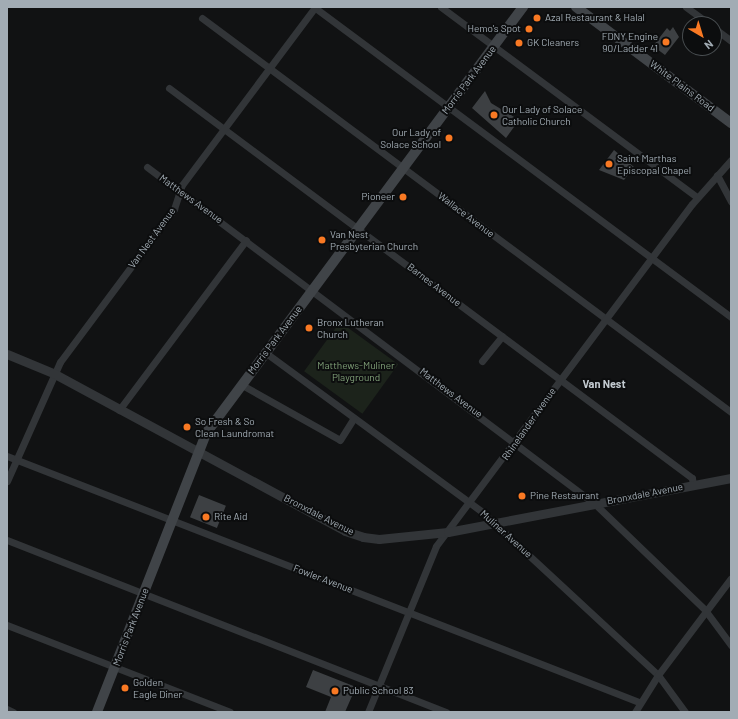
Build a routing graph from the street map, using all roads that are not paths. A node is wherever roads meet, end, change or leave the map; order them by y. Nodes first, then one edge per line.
1 (315, 7) edge
2 (441, 7) edge
3 (523, 7) edge
4 (576, 7) edge
5 (686, 7) edge
6 (698, 16) edge
7 (202, 18) dead end
8 (722, 34) edge
9 (731, 41) edge
10 (494, 46) junction
11 (270, 68) junction
12 (169, 88) dead end
13 (448, 108) junction
14 (731, 123) edge
15 (224, 129) junction
16 (731, 160) edge
17 (147, 168) dead end
18 (403, 168) junction
19 (717, 175) junction
20 (180, 191) junction
21 (697, 197) junction
22 (731, 201) edge
23 (358, 229) junction
24 (246, 240) junction
25 (652, 258) junction
26 (313, 290) junction
27 (731, 317) edge
28 (606, 319) junction
29 (502, 336) junction
30 (266, 353) junction
31 (7, 354) edge
32 (482, 361) dead end
33 (53, 373) junction
34 (561, 380) junction
35 (242, 385) junction
36 (119, 410) junction
37 (731, 412) edge
38 (354, 419) junction
39 (517, 442) junction
40 (198, 452) junction
41 (7, 456) edge
42 (16, 459) junction
43 (731, 478) edge
44 (7, 481) edge
45 (693, 485) junction
46 (470, 504) junction
47 (595, 504) junction
48 (172, 520) junction
49 (495, 524) junction
50 (448, 532) junction
51 (7, 540) edge
52 (731, 578) edge
53 (144, 594) junction
54 (705, 610) junction
55 (407, 612) junction
56 (7, 625) edge
57 (731, 645) edge
58 (115, 667) junction
59 (658, 675) junction
60 (378, 685) junction
61 (639, 702) junction
62 (7, 710) edge
63 (13, 712) edge
64 (97, 712) edge
65 (230, 712) edge
66 (368, 712) edge
67 (447, 712) edge
68 (635, 712) edge
69 (685, 712) edge

1 - 11 street, Van Nest Avenue
1 - 13 street
2 - 10 street
3 - 10 main road, Morris Park Avenue
4 - 14 main road, White Plains Road
5 - 6 street
7 - 11 street, Wallace Avenue
8 - 9 street
10 - 13 main road, Morris Park Avenue
10 - 21 street
11 - 15 street, Van Nest Avenue
11 - 18 street, Wallace Avenue
12 - 15 street, Barnes Avenue
13 - 18 main road, Morris Park Avenue
13 - 25 street
15 - 20 street, Van Nest Avenue
15 - 23 street, Barnes Avenue
16 - 19 street, Rhinelander Avenue
17 - 20 street, Matthews Avenue
18 - 23 main road, Morris Park Avenue
18 - 28 street, Wallace Avenue
19 - 21 street, Rhinelander Avenue
19 - 22 street
20 - 24 street, Matthews Avenue
20 - 33 street, Van Nest Avenue
21 - 25 street, Rhinelander Avenue
23 - 26 main road, Morris Park Avenue
23 - 29 street, Barnes Avenue
24 - 26 street, Matthews Avenue
24 - 36 street
25 - 27 street
25 - 28 street, Rhinelander Avenue
26 - 30 main road, Morris Park Avenue
26 - 39 street, Matthews Avenue
28 - 34 street, Rhinelander Avenue
28 - 37 street, Wallace Avenue
29 - 32 street
29 - 34 street, Barnes Avenue
30 - 35 main road, Morris Park Avenue
30 - 38 street, Muliner Avenue
31 - 33 street, Bronxdale Avenue
33 - 36 street, Bronxdale Avenue
33 - 42 street, Van Nest Avenue
34 - 39 street, Rhinelander Avenue
34 - 45 street, Barnes Avenue
35 - 38 street
35 - 40 main road, Morris Park Avenue
36 - 40 street, Bronxdale Avenue
38 - 46 street, Muliner Avenue
39 - 46 street, Rhinelander Avenue
39 - 47 street, Matthews Avenue
40 - 48 main road, Morris Park Avenue
40 - 50 street, Bronxdale Avenue
41 - 42 street, Fowler Avenue
42 - 44 street, Van Nest Avenue
42 - 48 street, Fowler Avenue
43 - 45 street, Bronxdale Avenue
45 - 47 street, Bronxdale Avenue
46 - 49 street, Muliner Avenue
46 - 50 street, Rhinelander Avenue
47 - 49 street, Bronxdale Avenue
47 - 54 street, Matthews Avenue
48 - 53 main road, Morris Park Avenue
48 - 55 street, Fowler Avenue
49 - 50 street, Bronxdale Avenue
49 - 59 street, Muliner Avenue
50 - 55 street, Rhinelander Avenue
51 - 53 street
52 - 54 street
53 - 58 main road, Morris Park Avenue
53 - 60 street
54 - 57 street, Matthews Avenue
54 - 59 street
55 - 60 street, Rhinelander Avenue
55 - 61 street, Fowler Avenue
56 - 58 street
58 - 64 main road, Morris Park Avenue
58 - 65 street
59 - 61 street
59 - 69 street, Muliner Avenue
60 - 66 street, Rhinelander Avenue
60 - 67 street
61 - 68 street
62 - 63 street

